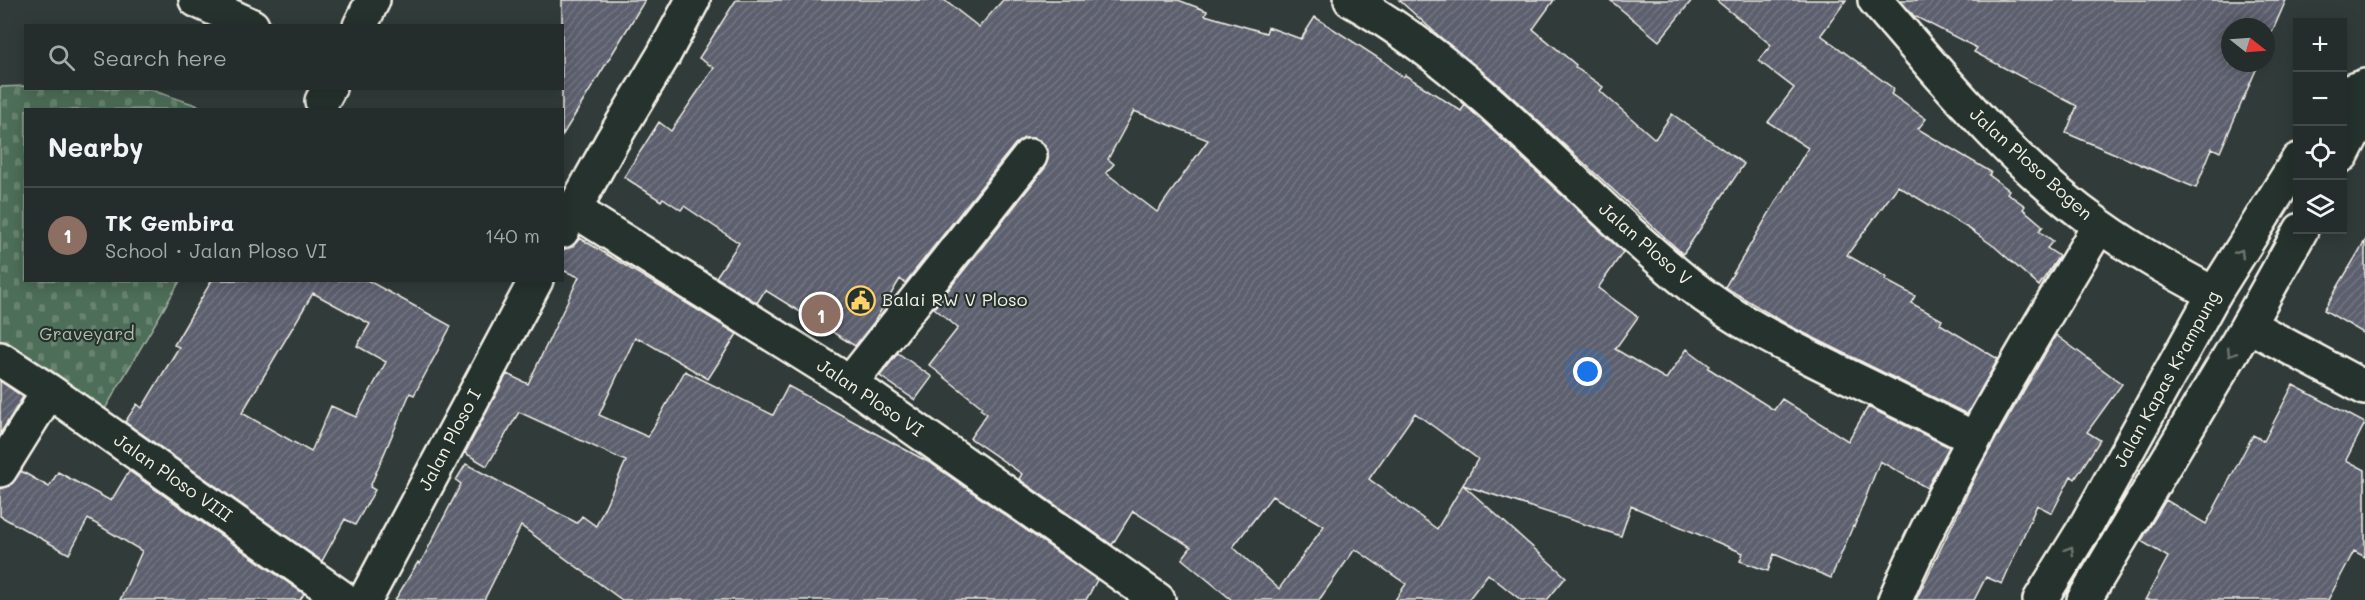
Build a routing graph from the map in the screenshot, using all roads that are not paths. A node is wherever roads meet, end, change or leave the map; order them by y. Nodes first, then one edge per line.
1 (196, 0) edge
2 (373, 0) edge
3 (1351, 0) edge
4 (1875, 0) edge
5 (689, 2) edge
6 (248, 24) edge
7 (361, 24) edge
8 (2365, 86) edge
9 (2347, 93) edge
10 (2365, 111) edge
11 (2347, 147) edge
12 (1030, 156) dead end
13 (2293, 168) edge
14 (569, 219) edge
15 (2099, 226) junction
16 (2299, 234) edge
17 (535, 282) edge
18 (2214, 294) junction
19 (2248, 324) junction
20 (0, 359) edge
21 (850, 383) junction
22 (2365, 388) edge
23 (50, 391) junction
24 (1973, 438) junction
25 (0, 470) edge
26 (1156, 599) edge
27 (345, 600) edge
28 (365, 600) edge
29 (1895, 600) edge
30 (2040, 600) edge
31 (2084, 600) edge

1 - 6 street
2 - 7 street
3 - 24 street, Jalan Ploso V
4 - 15 street, Jalan Ploso Bogen
5 - 14 street
8 - 9 street
10 - 11 street
12 - 21 street
18 -> 13 street, Jalan Kapas Krampung
14 - 21 street, Jalan Ploso VI
15 - 18 street, Jalan Ploso Bogen
15 - 24 street
16 - 19 street
17 - 28 street, Jalan Ploso I
30 -> 18 street, Jalan Kapas Krampung
19 - 22 street
19 -> 31 street
20 - 23 street, Jalan Ploso VIII
21 - 26 street, Jalan Ploso VI
23 - 25 street
23 - 27 street, Jalan Ploso VIII
24 - 29 street

